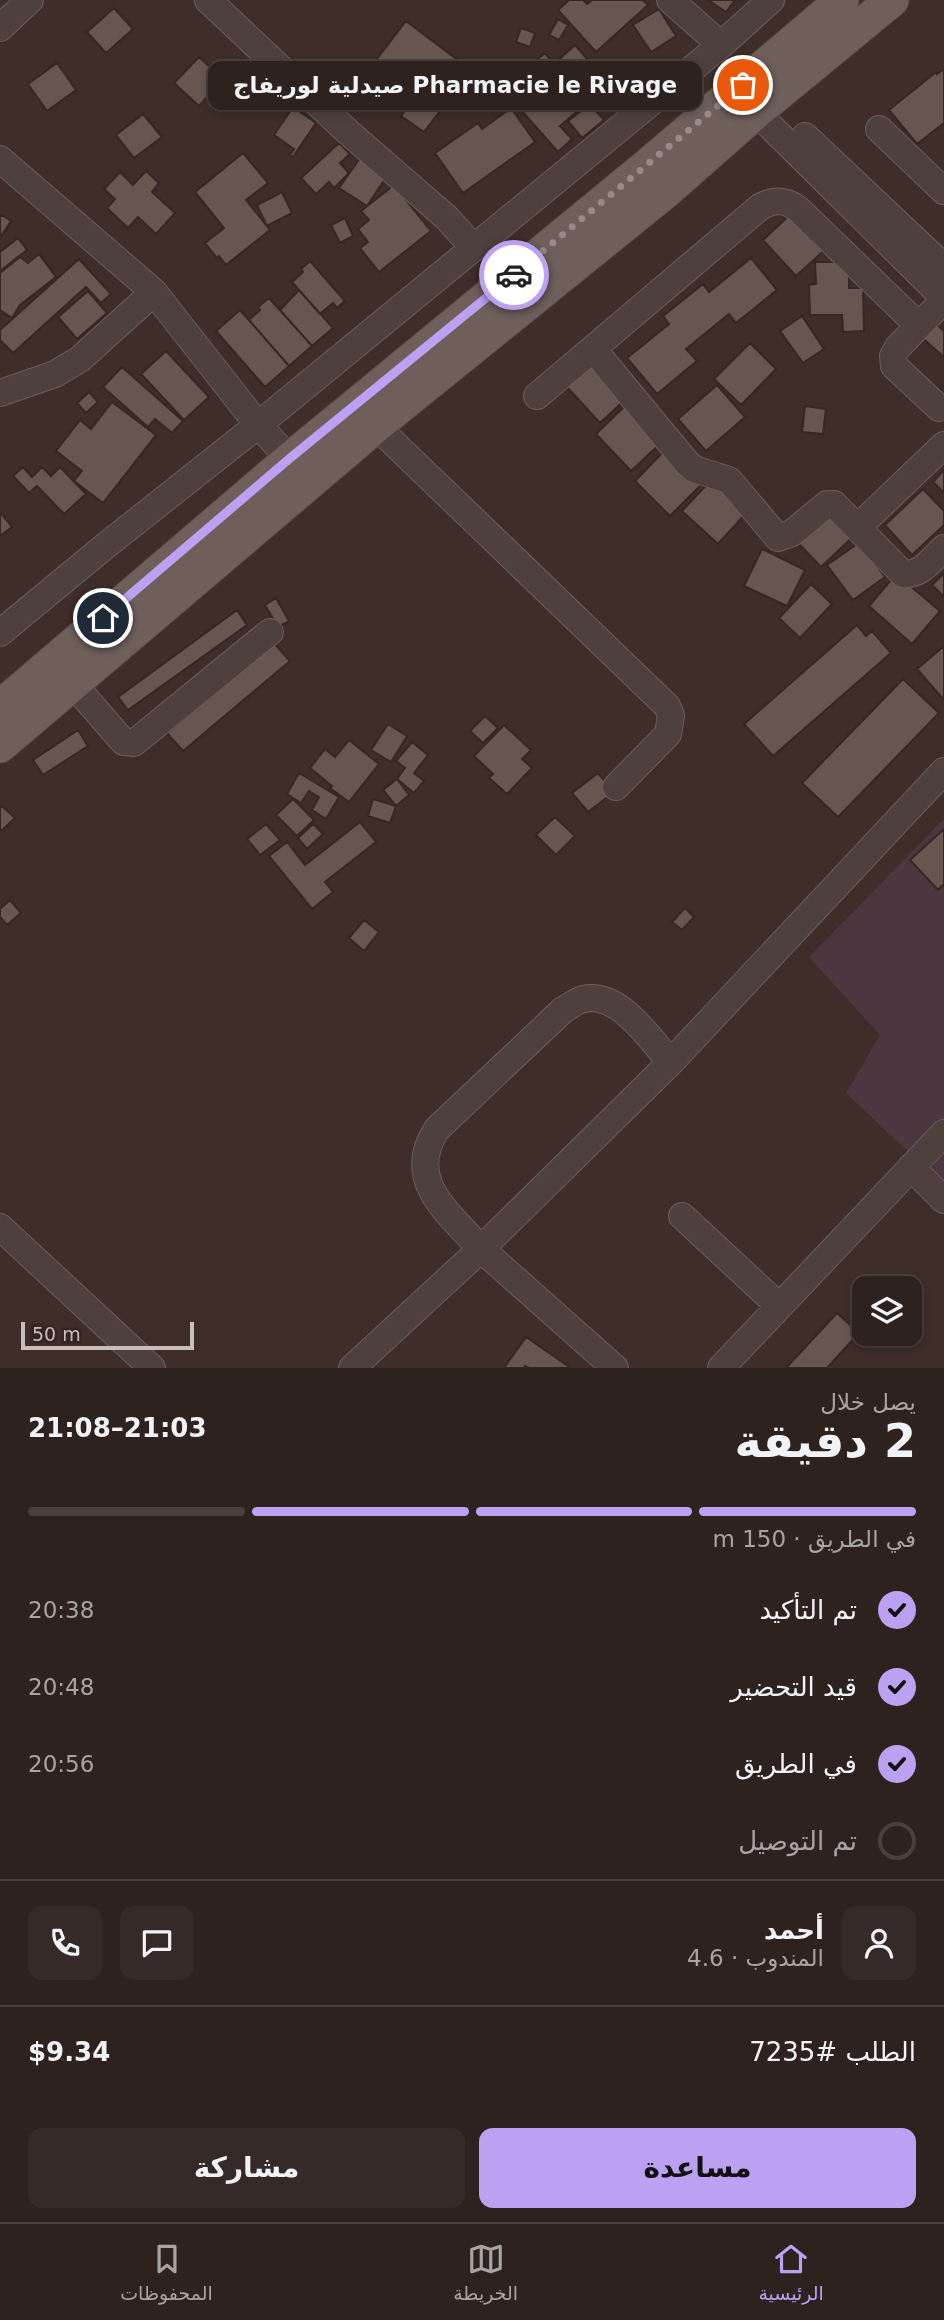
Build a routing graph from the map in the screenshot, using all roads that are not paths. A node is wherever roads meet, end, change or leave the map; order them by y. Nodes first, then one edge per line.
1 (30, 0) edge
2 (208, 0) edge
3 (670, 0) edge
4 (771, 0) edge
5 (842, 0) edge
6 (892, 0) edge
7 (0, 28) edge
8 (721, 45) junction
9 (763, 107) junction
10 (879, 129) dead end
11 (0, 159) edge
12 (944, 191) edge
13 (473, 247) junction
14 (944, 267) edge
15 (154, 292) junction
16 (944, 299) edge
17 (918, 325) junction
18 (593, 349) junction
19 (0, 393) edge
20 (537, 396) dead end
21 (939, 408) dead end
22 (258, 425) junction
23 (376, 426) junction
24 (944, 445) edge
25 (289, 459) junction
26 (858, 527) junction
27 (944, 548) edge
28 (270, 632) dead end
29 (0, 633) edge
30 (74, 685) junction
31 (0, 707) edge
32 (0, 746) edge
33 (944, 771) edge
34 (616, 787) dead end
35 (671, 1062) junction
36 (944, 1133) edge
37 (911, 1167) junction
38 (944, 1200) edge
39 (682, 1216) dead end
40 (0, 1227) edge
41 (481, 1249) junction
42 (779, 1306) junction
43 (152, 1368) edge
44 (352, 1368) edge
45 (615, 1368) edge
46 (721, 1368) edge

1 - 7 street
2 - 13 street
3 - 8 street
4 - 8 street
5 - 25 main road
6 - 9 main road
8 - 13 street
9 - 14 street
9 - 16 street
9 - 23 main road
10 - 12 street
11 - 15 street
13 - 22 street
15 - 19 street
15 - 22 street
16 - 17 street
17 - 18 street
17 - 21 street
18 - 20 street
18 - 26 street
22 - 25 street
22 - 29 street
23 - 30 main road
23 - 34 street
24 - 26 street
25 - 31 main road
26 - 27 street
28 - 30 street
30 - 32 main road
33 - 35 street
35 - 41 street
35 - 41 street
36 - 37 street
37 - 38 street
37 - 42 street
39 - 42 street
40 - 43 street
41 - 44 street
41 - 45 street
42 - 46 street

